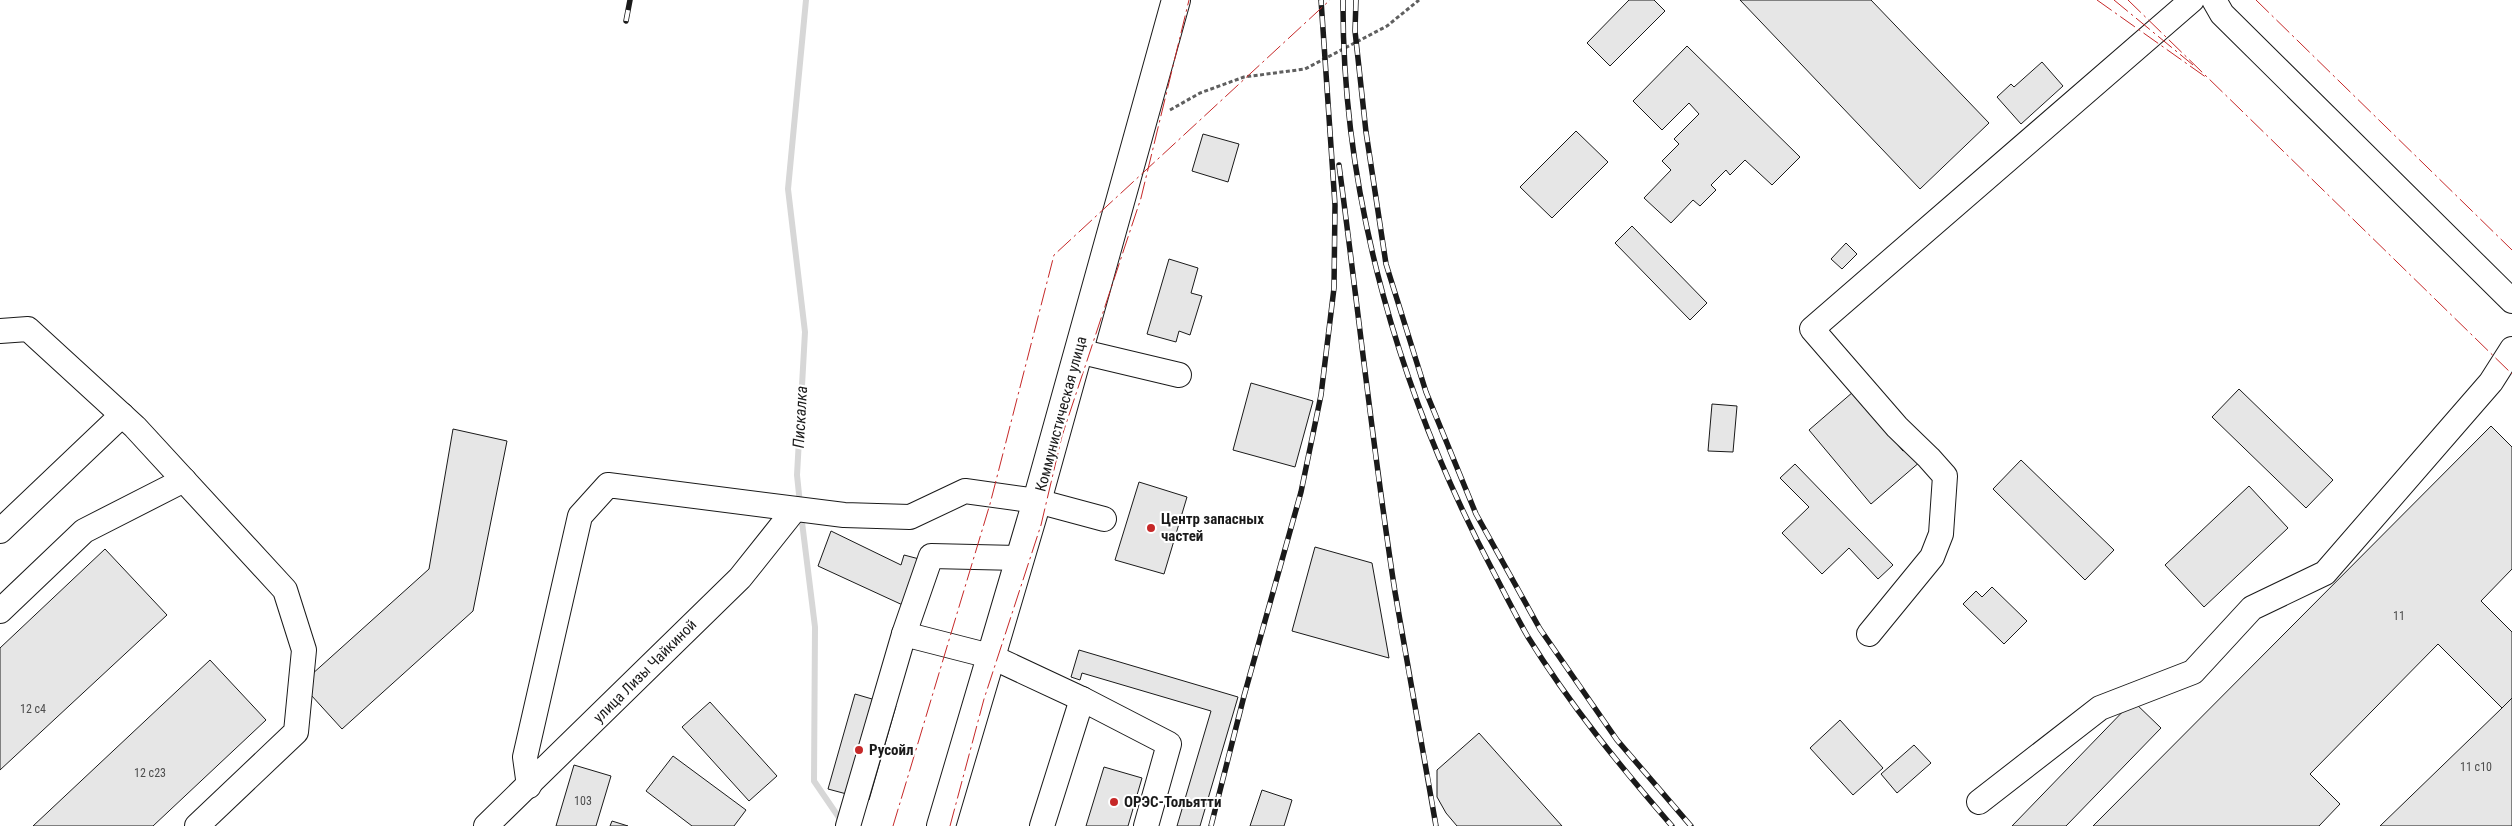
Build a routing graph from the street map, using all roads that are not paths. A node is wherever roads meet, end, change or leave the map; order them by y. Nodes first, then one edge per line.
1 (1176, 0) edge
2 (2192, 0) edge
3 (2214, 0) edge
4 (2512, 301) edge
5 (0, 330) edge
6 (2512, 349) edge
7 (1078, 351) junction
8 (1179, 375) dead end
9 (122, 415) junction
10 (184, 480) junction
11 (1037, 502) junction
12 (795, 509) junction
13 (1104, 519) dead end
14 (0, 531) edge
15 (1020, 558) junction
16 (0, 611) edge
17 (904, 634) junction
18 (1869, 634) dead end
19 (990, 656) junction
20 (1082, 699) junction
21 (529, 786) junction
22 (1979, 802) dead end
23 (197, 826) edge
24 (486, 826) edge
25 (848, 826) edge
26 (941, 826) edge
27 (1042, 826) edge
28 (1146, 826) edge

1 - 7 main road, Коммунистическая улица
2 - 18 street
3 - 4 street
5 - 9 street
6 - 22 street
7 - 8 street
7 - 11 main road, Коммунистическая улица
9 - 10 street
9 - 14 street
10 - 16 street
10 - 23 street
11 - 12 street
11 - 13 street
11 - 15 main road, Коммунистическая улица
12 - 21 street, улица Лизы Чайкиной
12 - 21 street
15 - 17 street
15 - 19 main road, Коммунистическая улица
17 - 19 street
17 - 25 street
19 - 20 street
19 - 26 main road, Коммунистическая улица
20 - 27 street
20 - 28 street
21 - 24 street, улица Лизы Чайкиной

